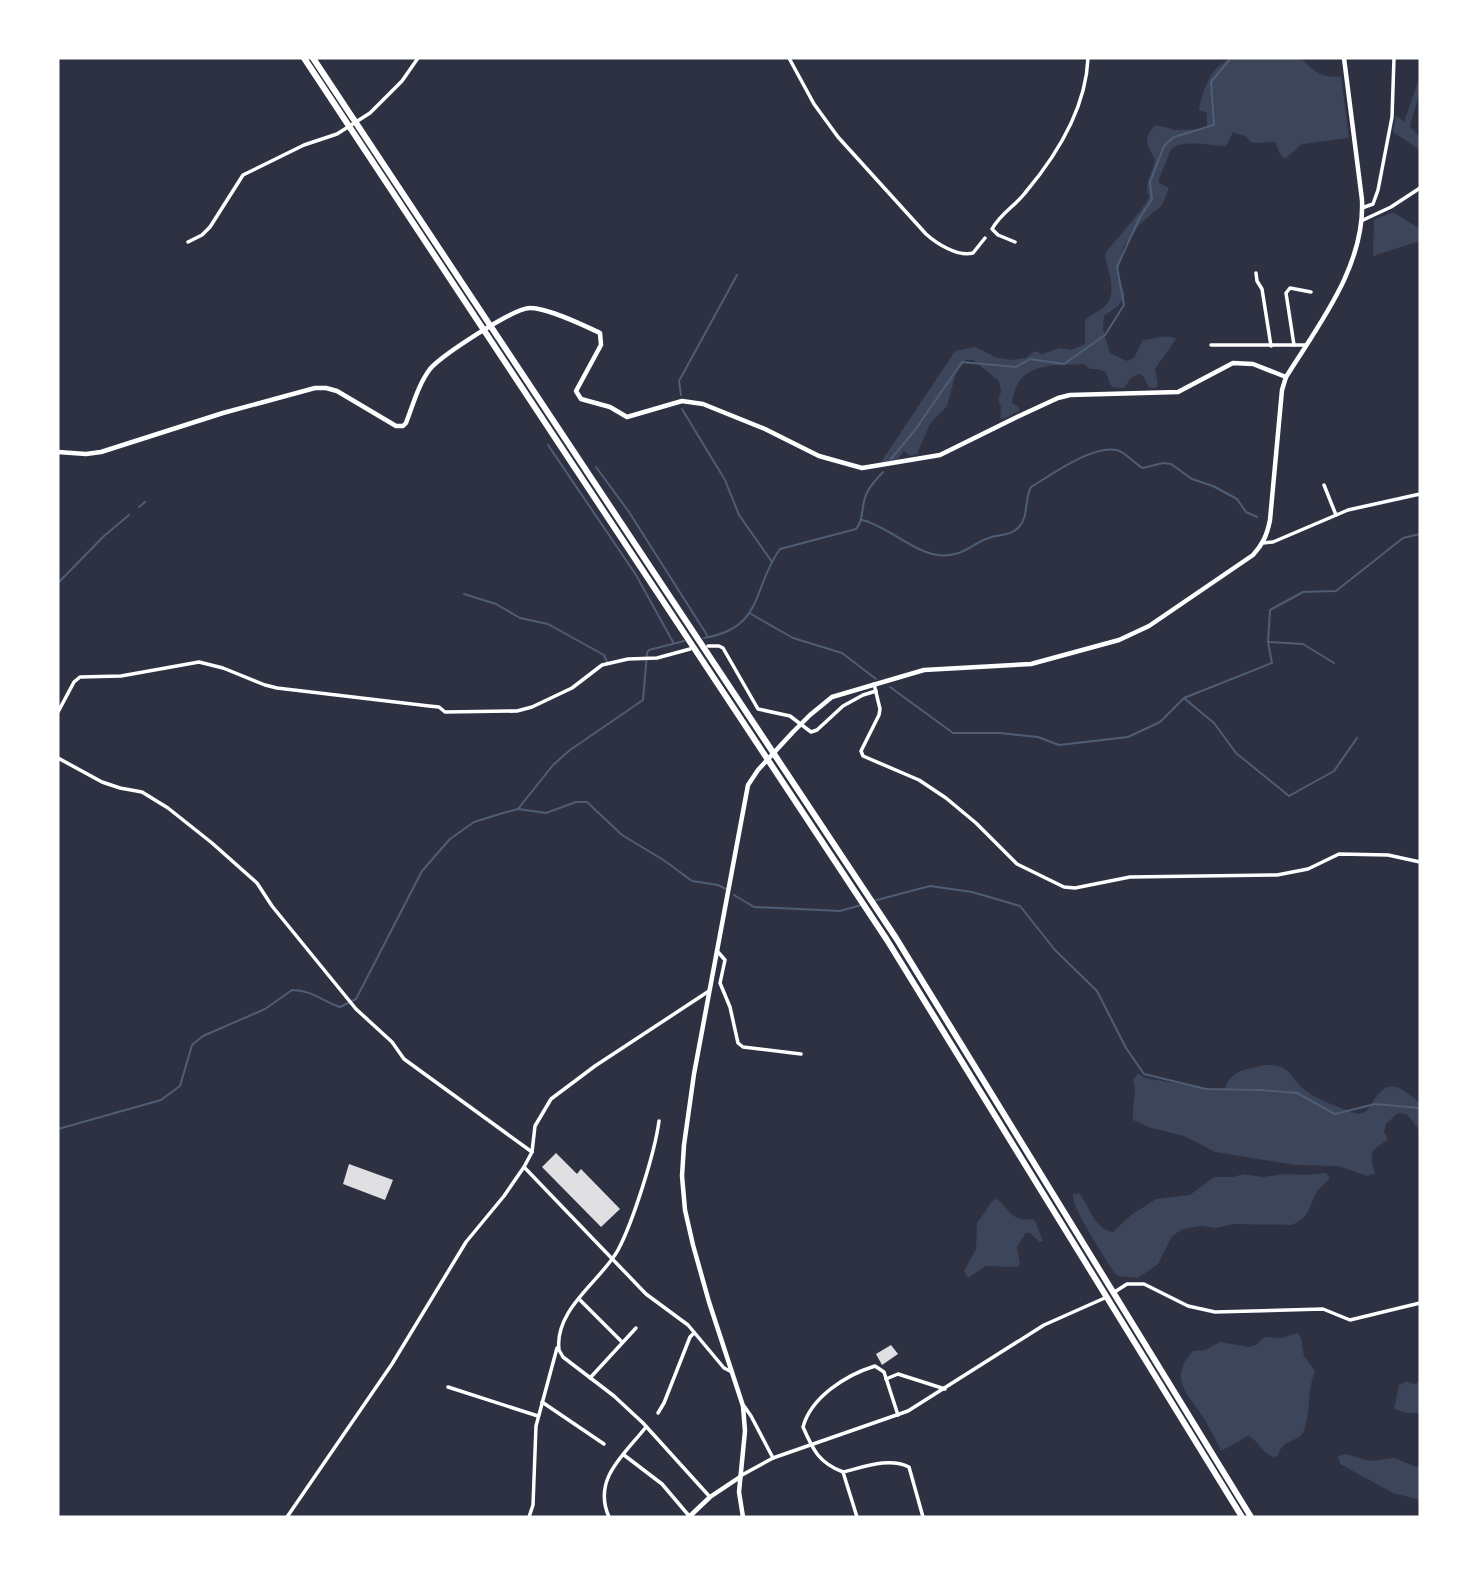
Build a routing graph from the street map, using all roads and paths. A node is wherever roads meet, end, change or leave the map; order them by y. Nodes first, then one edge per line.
1 (303, 58) edge
2 (313, 58) edge
3 (418, 58) edge
4 (789, 58) edge
5 (1088, 58) edge
6 (1345, 58) edge
7 (1394, 58) edge
8 (1420, 188) edge
9 (1362, 208) junction
10 (1361, 220) junction
11 (985, 237) dead end
12 (188, 242) dead end
13 (1015, 242) dead end
14 (1256, 273) dead end
15 (1311, 292) dead end
16 (1211, 345) dead end
17 (1294, 345) junction
18 (1306, 345) junction
19 (1271, 346) junction
20 (1286, 377) junction
21 (58, 452) edge
22 (1324, 485) dead end
23 (1420, 494) edge
24 (1336, 515) junction
25 (1263, 543) junction
26 (708, 646) dead end
27 (690, 649) dead end
28 (874, 684) junction
29 (876, 691) junction
30 (58, 712) edge
31 (58, 758) edge
32 (1420, 862) edge
33 (718, 952) junction
34 (711, 990) junction
35 (801, 1054) dead end
36 (659, 1121) dead end
37 (532, 1152) junction
38 (524, 1167) junction
39 (612, 1258) junction
40 (578, 1299) junction
41 (1420, 1303) edge
42 (636, 1328) dead end
43 (694, 1333) junction
44 (622, 1342) junction
45 (558, 1344) junction
46 (730, 1371) junction
47 (590, 1378) junction
48 (886, 1379) junction
49 (448, 1387) dead end
50 (945, 1389) junction
51 (542, 1402) junction
52 (743, 1406) junction
53 (658, 1413) dead end
54 (898, 1415) junction
55 (538, 1416) junction
56 (646, 1427) junction
57 (604, 1444) dead end
58 (812, 1445) junction
59 (624, 1455) junction
60 (773, 1458) junction
61 (844, 1472) junction
62 (740, 1476) junction
63 (710, 1497) junction
64 (287, 1517) edge
65 (529, 1517) edge
66 (609, 1517) edge
67 (689, 1517) edge
68 (743, 1517) edge
69 (857, 1517) edge
70 (923, 1517) edge
71 (1242, 1517) edge
72 (1251, 1517) edge

1 - 71 highway
2 - 72 highway
3 - 12 street
4 - 11 street
5 - 13 street
6 - 9 main road
7 - 9 street
8 - 10 street
9 - 10 main road
10 - 18 main road
14 - 19 street
15 - 17 street
16 - 19 street
17 - 18 street
17 - 19 street
18 - 20 main road
20 - 21 main road
20 - 25 main road
22 - 24 street
23 - 24 street
24 - 25 street
25 - 28 main road
26 - 29 street
27 - 30 street
28 - 29 street
28 - 33 main road
29 - 32 street
31 - 37 street
33 - 34 main road
33 - 35 street
34 - 37 street
34 - 46 main road
36 - 39 street
37 - 38 street
38 - 39 street
38 - 64 street
39 - 40 street
39 - 43 street
40 - 44 street
40 - 45 street
41 - 50 street
42 - 44 street
43 - 46 street
43 - 53 street
44 - 47 street
45 - 47 street
45 - 51 street
46 - 52 main road
47 - 56 street
48 - 50 street
48 - 54 street
48 - 58 street
49 - 55 street
50 - 54 street
51 - 55 street
51 - 57 street
52 - 60 street
52 - 62 main road
54 - 58 street
55 - 65 street
56 - 59 street
56 - 63 street
58 - 60 street
58 - 61 street
59 - 66 street
59 - 67 street
60 - 62 street
61 - 69 street
61 - 70 street
62 - 63 main road
62 - 68 main road
63 - 67 main road

